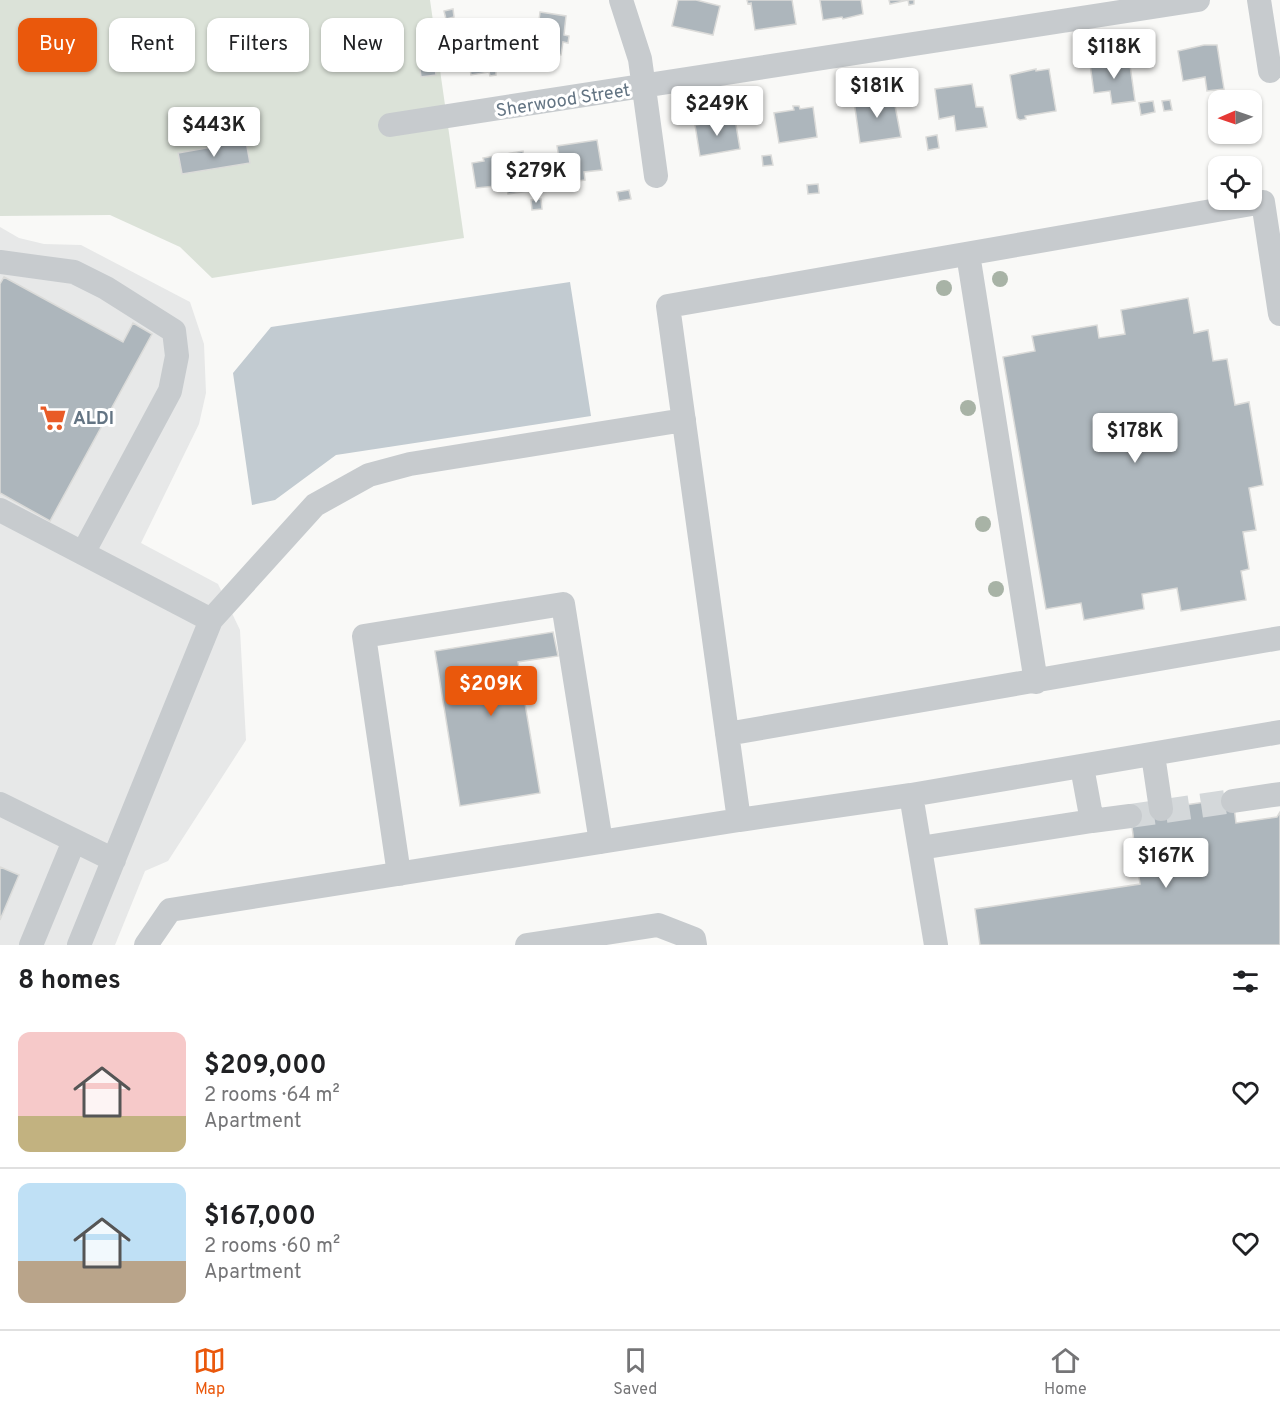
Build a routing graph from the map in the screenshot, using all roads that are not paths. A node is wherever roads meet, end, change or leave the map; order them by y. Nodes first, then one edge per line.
1 (621, 0) edge
2 (1198, 0) edge
3 (1259, 0) edge
4 (1270, 70) dead end
5 (643, 87) junction
6 (390, 125) dead end
7 (656, 176) dead end
8 (968, 254) junction
9 (0, 262) edge
10 (1280, 314) edge
11 (684, 420) junction
12 (0, 510) edge
13 (83, 553) junction
14 (211, 620) junction
15 (1280, 638) edge
16 (1036, 682) junction
17 (1280, 732) edge
18 (727, 734) junction
19 (1153, 755) junction
20 (1082, 767) junction
21 (1280, 794) edge
22 (911, 795) junction
23 (1233, 801) tunnel mouth
24 (0, 804) edge
25 (1161, 809) dead end
26 (1130, 816) tunnel mouth
27 (739, 820) junction
28 (1092, 821) junction
29 (74, 841) junction
30 (600, 842) junction
31 (920, 848) junction
32 (114, 860) junction
33 (399, 874) junction
34 (31, 945) edge
35 (79, 945) edge
36 (146, 945) edge
37 (527, 945) edge
38 (695, 945) edge
39 (936, 945) edge

1 - 5 street
2 - 5 street, Sherwood Street
3 - 4 street
5 - 6 street, Sherwood Street
5 - 7 street
8 - 10 street
8 - 11 street
8 - 16 street
9 - 13 street
11 - 14 street
11 - 18 street
12 - 13 street
13 - 14 street
14 - 32 street
15 - 16 street
16 - 18 street
17 - 19 street
18 - 27 street
19 - 20 street
19 - 25 street
20 - 22 street
20 - 28 street
21 - 23 street
22 - 27 street
22 - 31 street
24 - 29 street
26 - 28 street
27 - 30 street
28 - 31 street
29 - 32 street
29 - 34 street
30 - 33 street
30 - 33 street
31 - 39 street
32 - 35 street
33 - 36 street
37 - 38 street

